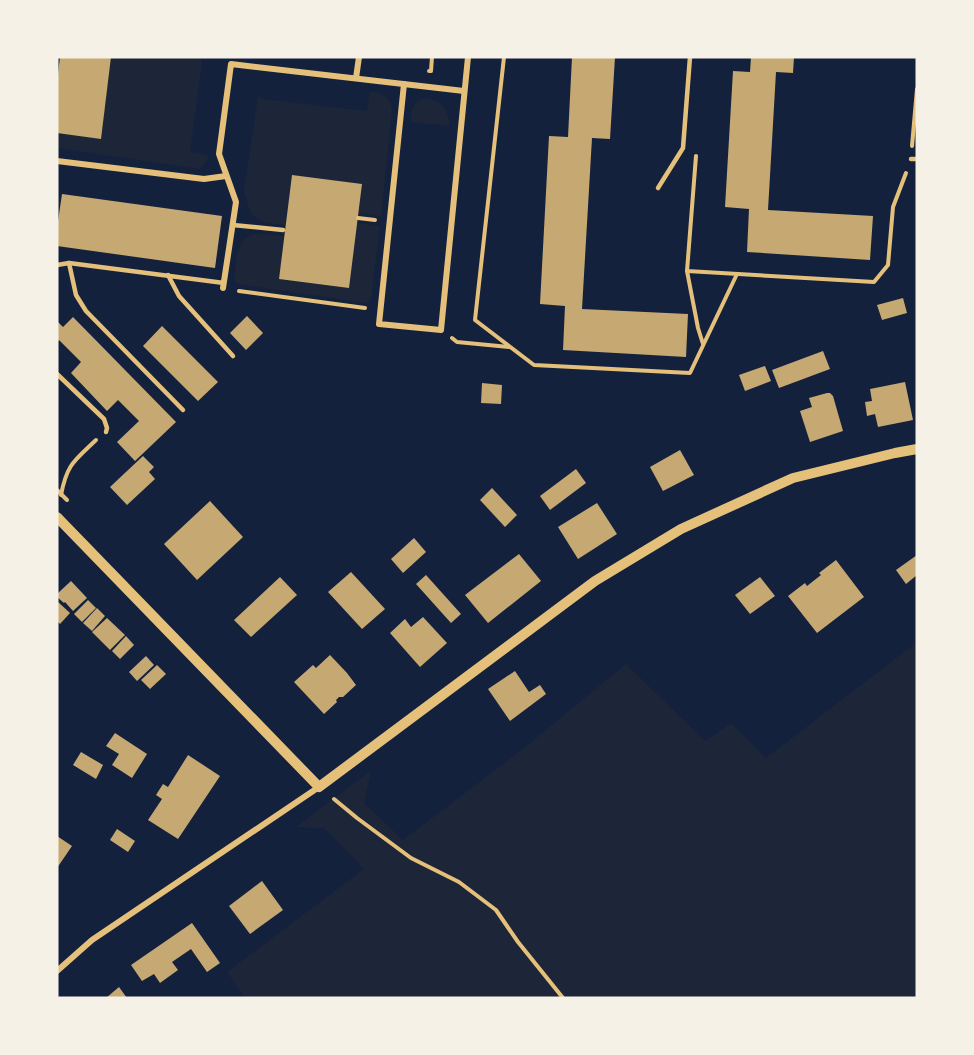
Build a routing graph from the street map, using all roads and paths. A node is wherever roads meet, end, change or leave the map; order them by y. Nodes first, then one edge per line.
1 (359, 57) edge
2 (468, 57) edge
3 (504, 57) edge
4 (690, 57) edge
5 (231, 60) edge
6 (356, 78) junction
7 (404, 84) junction
8 (917, 88) edge
9 (465, 91) junction
10 (697, 152) dead end
11 (914, 159) edge
12 (57, 161) edge
13 (226, 176) junction
14 (658, 188) dead end
15 (233, 225) junction
16 (283, 230) dead end
17 (69, 263) junction
18 (57, 264) edge
19 (687, 271) junction
20 (737, 274) junction
21 (168, 275) junction
22 (224, 286) junction
23 (381, 309) junction
24 (441, 330) junction
25 (704, 344) junction
26 (510, 347) junction
27 (233, 356) dead end
28 (57, 374) edge
29 (183, 410) dead end
30 (106, 432) joint
31 (917, 449) edge
32 (59, 504) dead end
33 (57, 517) edge
34 (319, 787) junction
35 (57, 971) edge
36 (564, 998) edge

1 - 6 street
2 - 9 street
3 - 26 path
4 - 14 lane
5 - 6 street
5 - 13 street
6 - 7 street
7 - 9 street
7 - 23 street
8 - 11 path
9 - 24 street
10 - 19 path
11 - 20 path
12 - 13 street
13 - 15 street
15 - 16 lane
15 - 22 street
17 - 18 lane
17 - 21 lane
17 - 29 lane
19 - 20 path
19 - 25 path
20 - 25 path
21 - 22 lane
21 - 27 lane
22 - 23 path
23 - 24 street
24 - 26 path
25 - 26 path
28 - 30 lane
30 - 32 path
31 - 34 street
33 - 34 street
34 - 35 street
34 - 36 path

